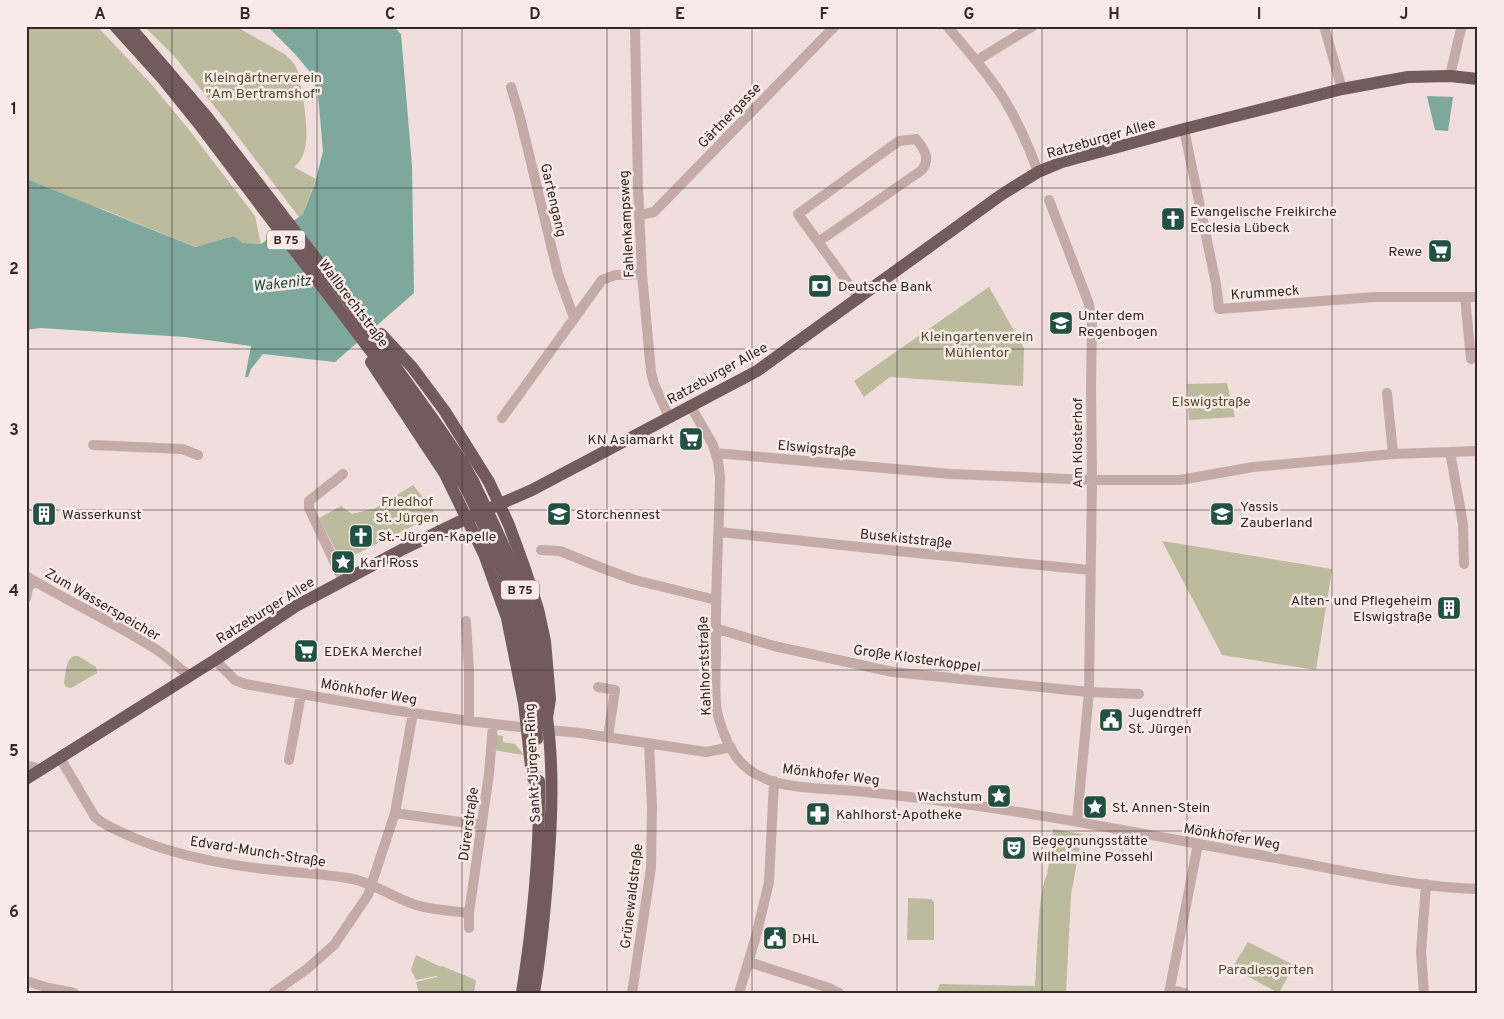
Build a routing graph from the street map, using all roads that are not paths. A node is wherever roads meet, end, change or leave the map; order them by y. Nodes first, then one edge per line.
1 (115, 26) edge
2 (129, 26) edge
3 (635, 26) edge
4 (835, 26) edge
5 (947, 26) edge
6 (1033, 26) edge
7 (1324, 26) edge
8 (1462, 26) edge
9 (976, 62) junction
10 (1450, 76) junction
11 (1478, 79) edge
12 (511, 87) dead end
13 (1342, 89) junction
14 (1184, 129) junction
15 (239, 169) junction
16 (1038, 172) junction
17 (1049, 200) dead end
18 (639, 215) junction
19 (818, 242) junction
20 (642, 274) junction
21 (1465, 297) junction
22 (1478, 297) edge
23 (858, 298) junction
24 (343, 303) junction
25 (574, 318) junction
26 (1470, 359) dead end
27 (1387, 393) dead end
28 (690, 406) junction
29 (669, 416) junction
30 (502, 418) dead end
31 (93, 445) dead end
32 (1478, 451) edge
33 (1450, 452) junction
34 (716, 453) junction
35 (1393, 454) junction
36 (198, 455) dead end
37 (343, 474) dead end
38 (1092, 480) junction
39 (466, 490) junction
40 (500, 504) junction
41 (468, 518) junction
42 (719, 532) junction
43 (541, 550) dead end
44 (1464, 564) dead end
45 (1090, 570) junction
46 (30, 578) edge
47 (343, 580) junction
48 (26, 598) edge
49 (716, 600) junction
50 (466, 621) dead end
51 (716, 628) junction
52 (215, 660) junction
53 (190, 676) junction
54 (598, 687) dead end
55 (1089, 692) junction
56 (301, 694) junction
57 (1139, 694) dead end
58 (539, 704) junction
59 (413, 713) junction
60 (469, 721) junction
61 (493, 724) junction
62 (548, 724) junction
63 (528, 728) junction
64 (608, 737) junction
65 (650, 743) junction
66 (731, 747) junction
67 (538, 750) junction
68 (60, 758) junction
69 (289, 760) dead end
70 (26, 765) edge
71 (42, 770) junction
72 (26, 779) edge
73 (774, 781) junction
74 (539, 788) junction
75 (395, 813) junction
76 (1076, 822) junction
77 (482, 825) junction
78 (1198, 844) junction
79 (1426, 884) junction
80 (372, 885) junction
81 (1478, 889) edge
82 (469, 913) junction
83 (469, 928) dead end
84 (749, 962) junction
85 (26, 981) edge
86 (1170, 991) edge
87 (74, 993) edge
88 (273, 993) edge
89 (522, 993) edge
90 (534, 993) edge
91 (632, 993) edge
92 (738, 993) edge
93 (839, 993) edge
94 (1184, 993) edge
95 (1424, 993) edge

1 - 15 main road, Wallbrechtstraße / B 75
2 - 15 main road, Wallbrechtstraße / B 75
3 - 18 street, Fahlenkampsweg
4 - 18 street, Gärtnergasse
5 - 9 street
6 - 9 street
7 - 13 street
8 - 10 street
9 - 16 street
10 - 11 main road, Ratzeburger Allee
10 - 13 main road, Ratzeburger Allee
12 - 25 street, Gartengang
13 - 14 main road, Ratzeburger Allee
14 - 16 main road, Ratzeburger Allee
14 - 21 street, Krummeck
15 - 24 main road, Wallbrechtstraße / B 75
16 - 23 main road, Ratzeburger Allee
17 - 38 street, Am Klosterhof
18 - 20 street, Fahlenkampsweg
19 - 19 street
19 - 23 street
20 - 25 street
20 - 29 street, Fahlenkampsweg
21 - 22 street, Krummeck
21 - 26 street
23 - 28 main road, Ratzeburger Allee
24 - 39 main road, Wallbrechtstraße / B 75
24 - 40 main road
25 - 30 street
27 - 35 street
28 - 29 main road, Ratzeburger Allee
28 - 34 street, Kahlhorststraße
29 - 40 main road, Ratzeburger Allee
31 - 36 street
32 - 33 street, Elswigstraße
33 - 35 street, Elswigstraße
33 - 44 street
34 - 38 street, Elswigstraße
34 - 42 street, Kahlhorststraße
35 - 38 street, Elswigstraße
37 - 47 street
38 - 45 street, Am Klosterhof
39 - 41 main road
39 - 58 main road, Sankt-Jürgen-Ring / B 75, bridge
40 - 41 main road, Ratzeburger Allee
40 - 62 main road
41 - 47 main road, Ratzeburger Allee
41 - 63 main road
42 - 45 street, Busekiststraße
42 - 49 street, Kahlhorststraße
43 - 49 street
45 - 55 street, Am Klosterhof
46 - 48 street
46 - 53 street, Zum Wasserspeicher
47 - 52 main road, Ratzeburger Allee
49 - 51 street, Kahlhorststraße
50 - 60 street
51 - 55 street, Große Klosterkoppel
51 - 66 street, Kahlhorststraße
52 - 53 main road, Ratzeburger Allee
52 - 56 street, Mönkhofer Weg
53 - 68 main road, Ratzeburger Allee
54 - 64 street
55 - 57 street
55 - 76 street, Am Klosterhof
56 - 59 street, Mönkhofer Weg
56 - 69 street
58 - 62 main road, Sankt-Jürgen-Ring / B 75
58 - 67 main road, Sankt-Jürgen-Ring / B 75
59 - 60 street, Mönkhofer Weg
59 - 75 street
60 - 61 street, Mönkhofer Weg
61 - 63 street, Mönkhofer Weg
61 - 77 street, Dürerstraße
62 - 64 street
62 - 67 main road
62 - 90 main road, Sankt-Jürgen-Ring / B 75
63 - 74 main road
64 - 65 street
65 - 66 street
65 - 91 street, Grünewaldstraße
66 - 73 street, Kahlhorststraße
67 - 74 main road, Sankt-Jürgen-Ring / B 75
68 - 71 main road, Ratzeburger Allee
68 - 80 street, Edvard-Munch-Straße
70 - 71 street
71 - 72 main road, Ratzeburger Allee
73 - 76 street, Mönkhofer Weg
73 - 84 street
74 - 89 main road, Sankt-Jürgen-Ring / B 75
75 - 77 street
75 - 80 street
76 - 78 street, Mönkhofer Weg
77 - 82 street, Dürerstraße
78 - 79 street, Mönkhofer Weg
78 - 86 street
79 - 81 street, Mönkhofer Weg
79 - 95 street
80 - 82 street, Edvard-Munch-Straße
80 - 88 street
82 - 83 street, Dürerstraße
84 - 92 street
84 - 93 street
85 - 87 street
86 - 94 street

